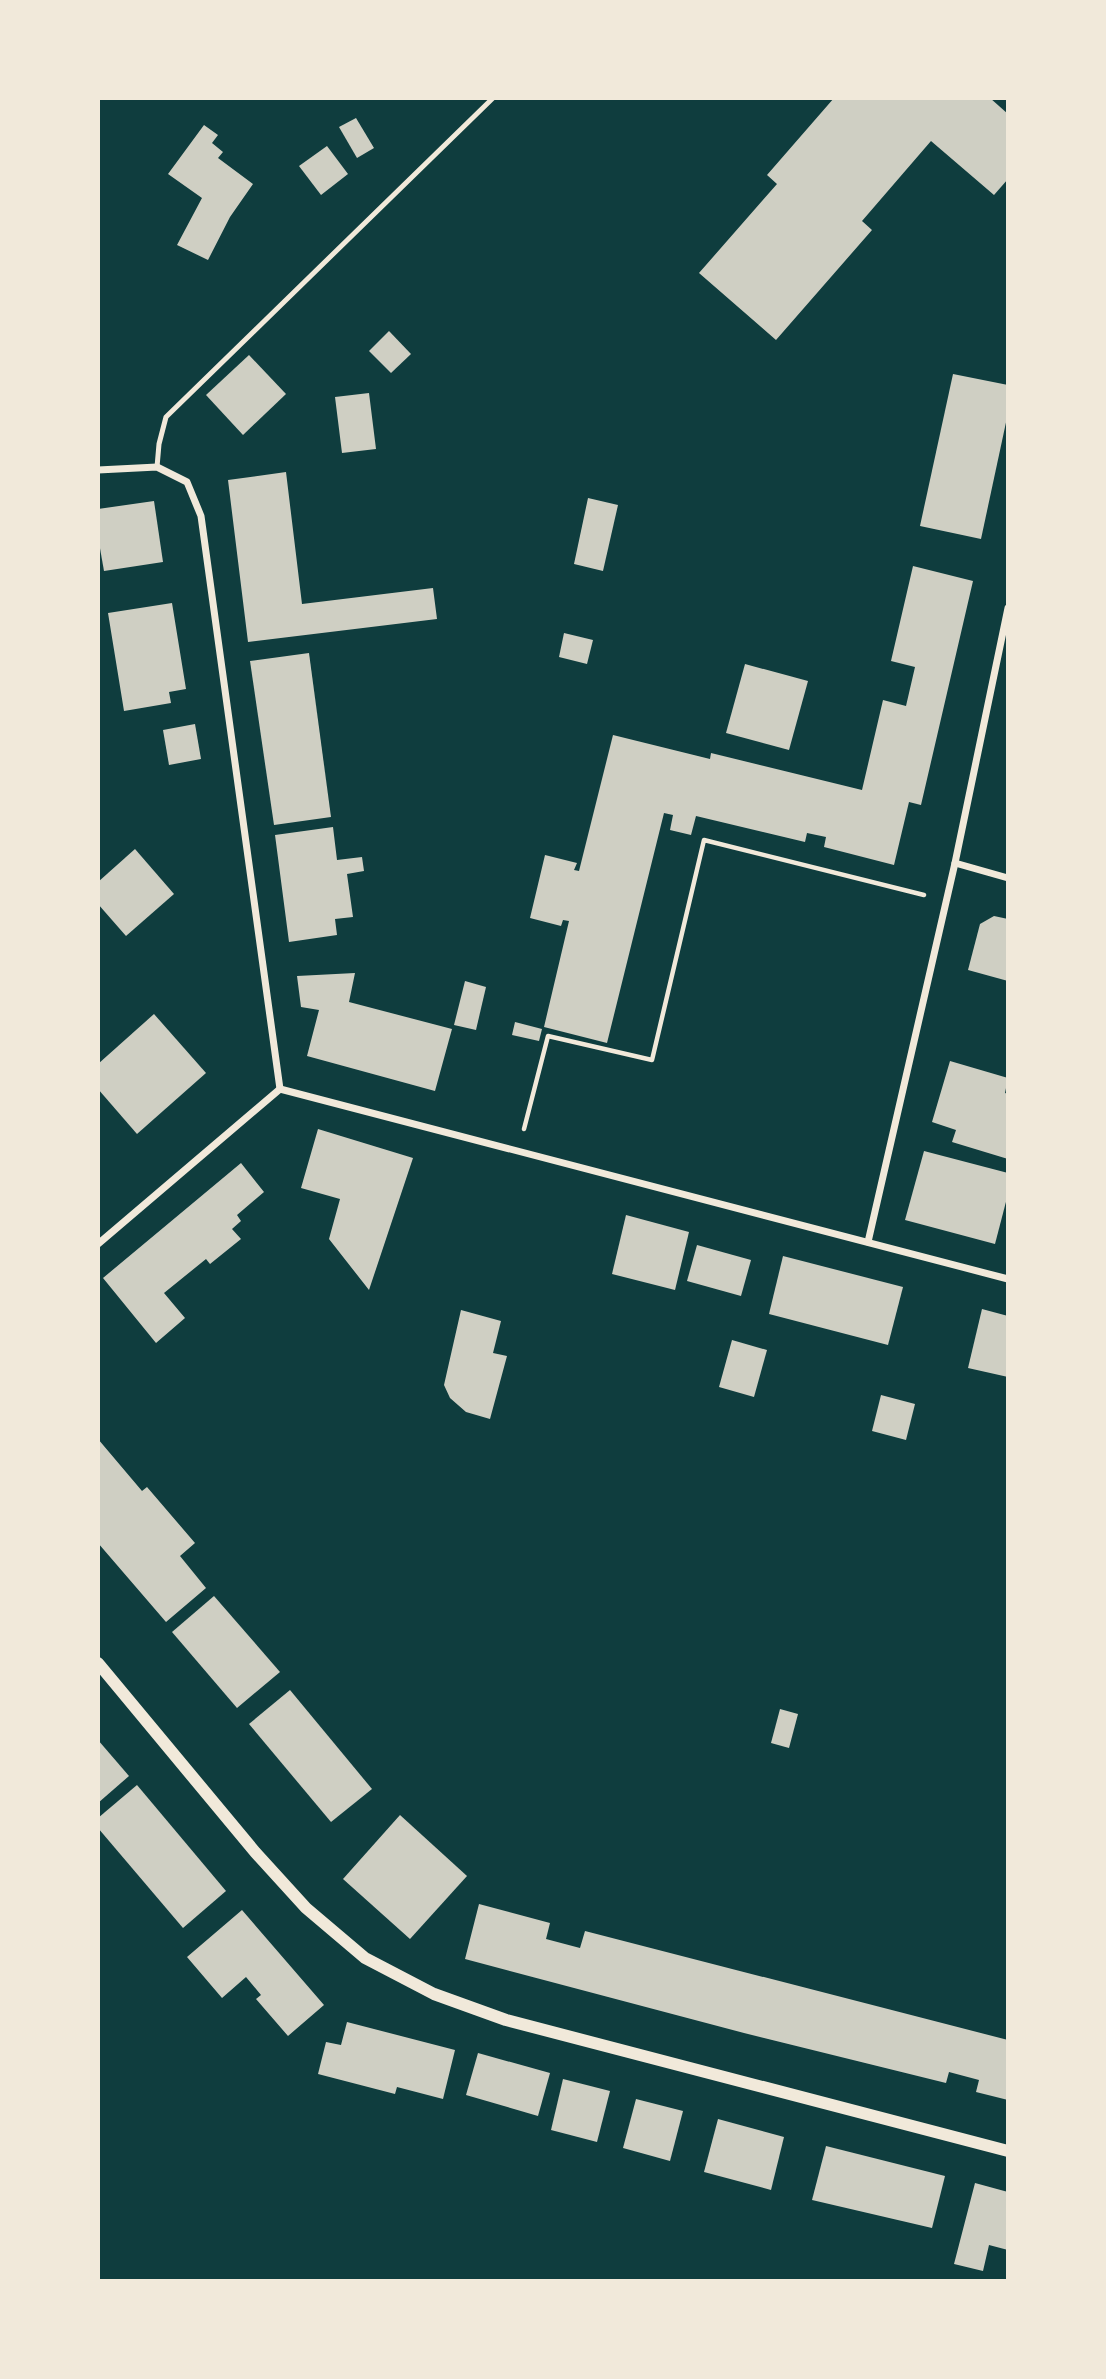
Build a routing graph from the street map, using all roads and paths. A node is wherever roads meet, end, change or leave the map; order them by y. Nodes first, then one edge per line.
1 (493, 98) edge
2 (157, 467) junction
3 (98, 470) edge
4 (1008, 608) edge
5 (955, 863) junction
6 (1008, 878) edge
7 (945, 900) junction
8 (280, 1089) junction
9 (518, 1151) junction
10 (868, 1241) junction
11 (98, 1244) edge
12 (1008, 1279) edge
13 (98, 1663) edge
14 (1008, 2151) edge

1 - 2 lane
2 - 3 street
2 - 8 street
4 - 5 street
5 - 6 street
5 - 7 street
7 - 9 path
7 - 10 street
8 - 9 street
8 - 11 street
9 - 10 street
10 - 12 street
13 - 14 street

